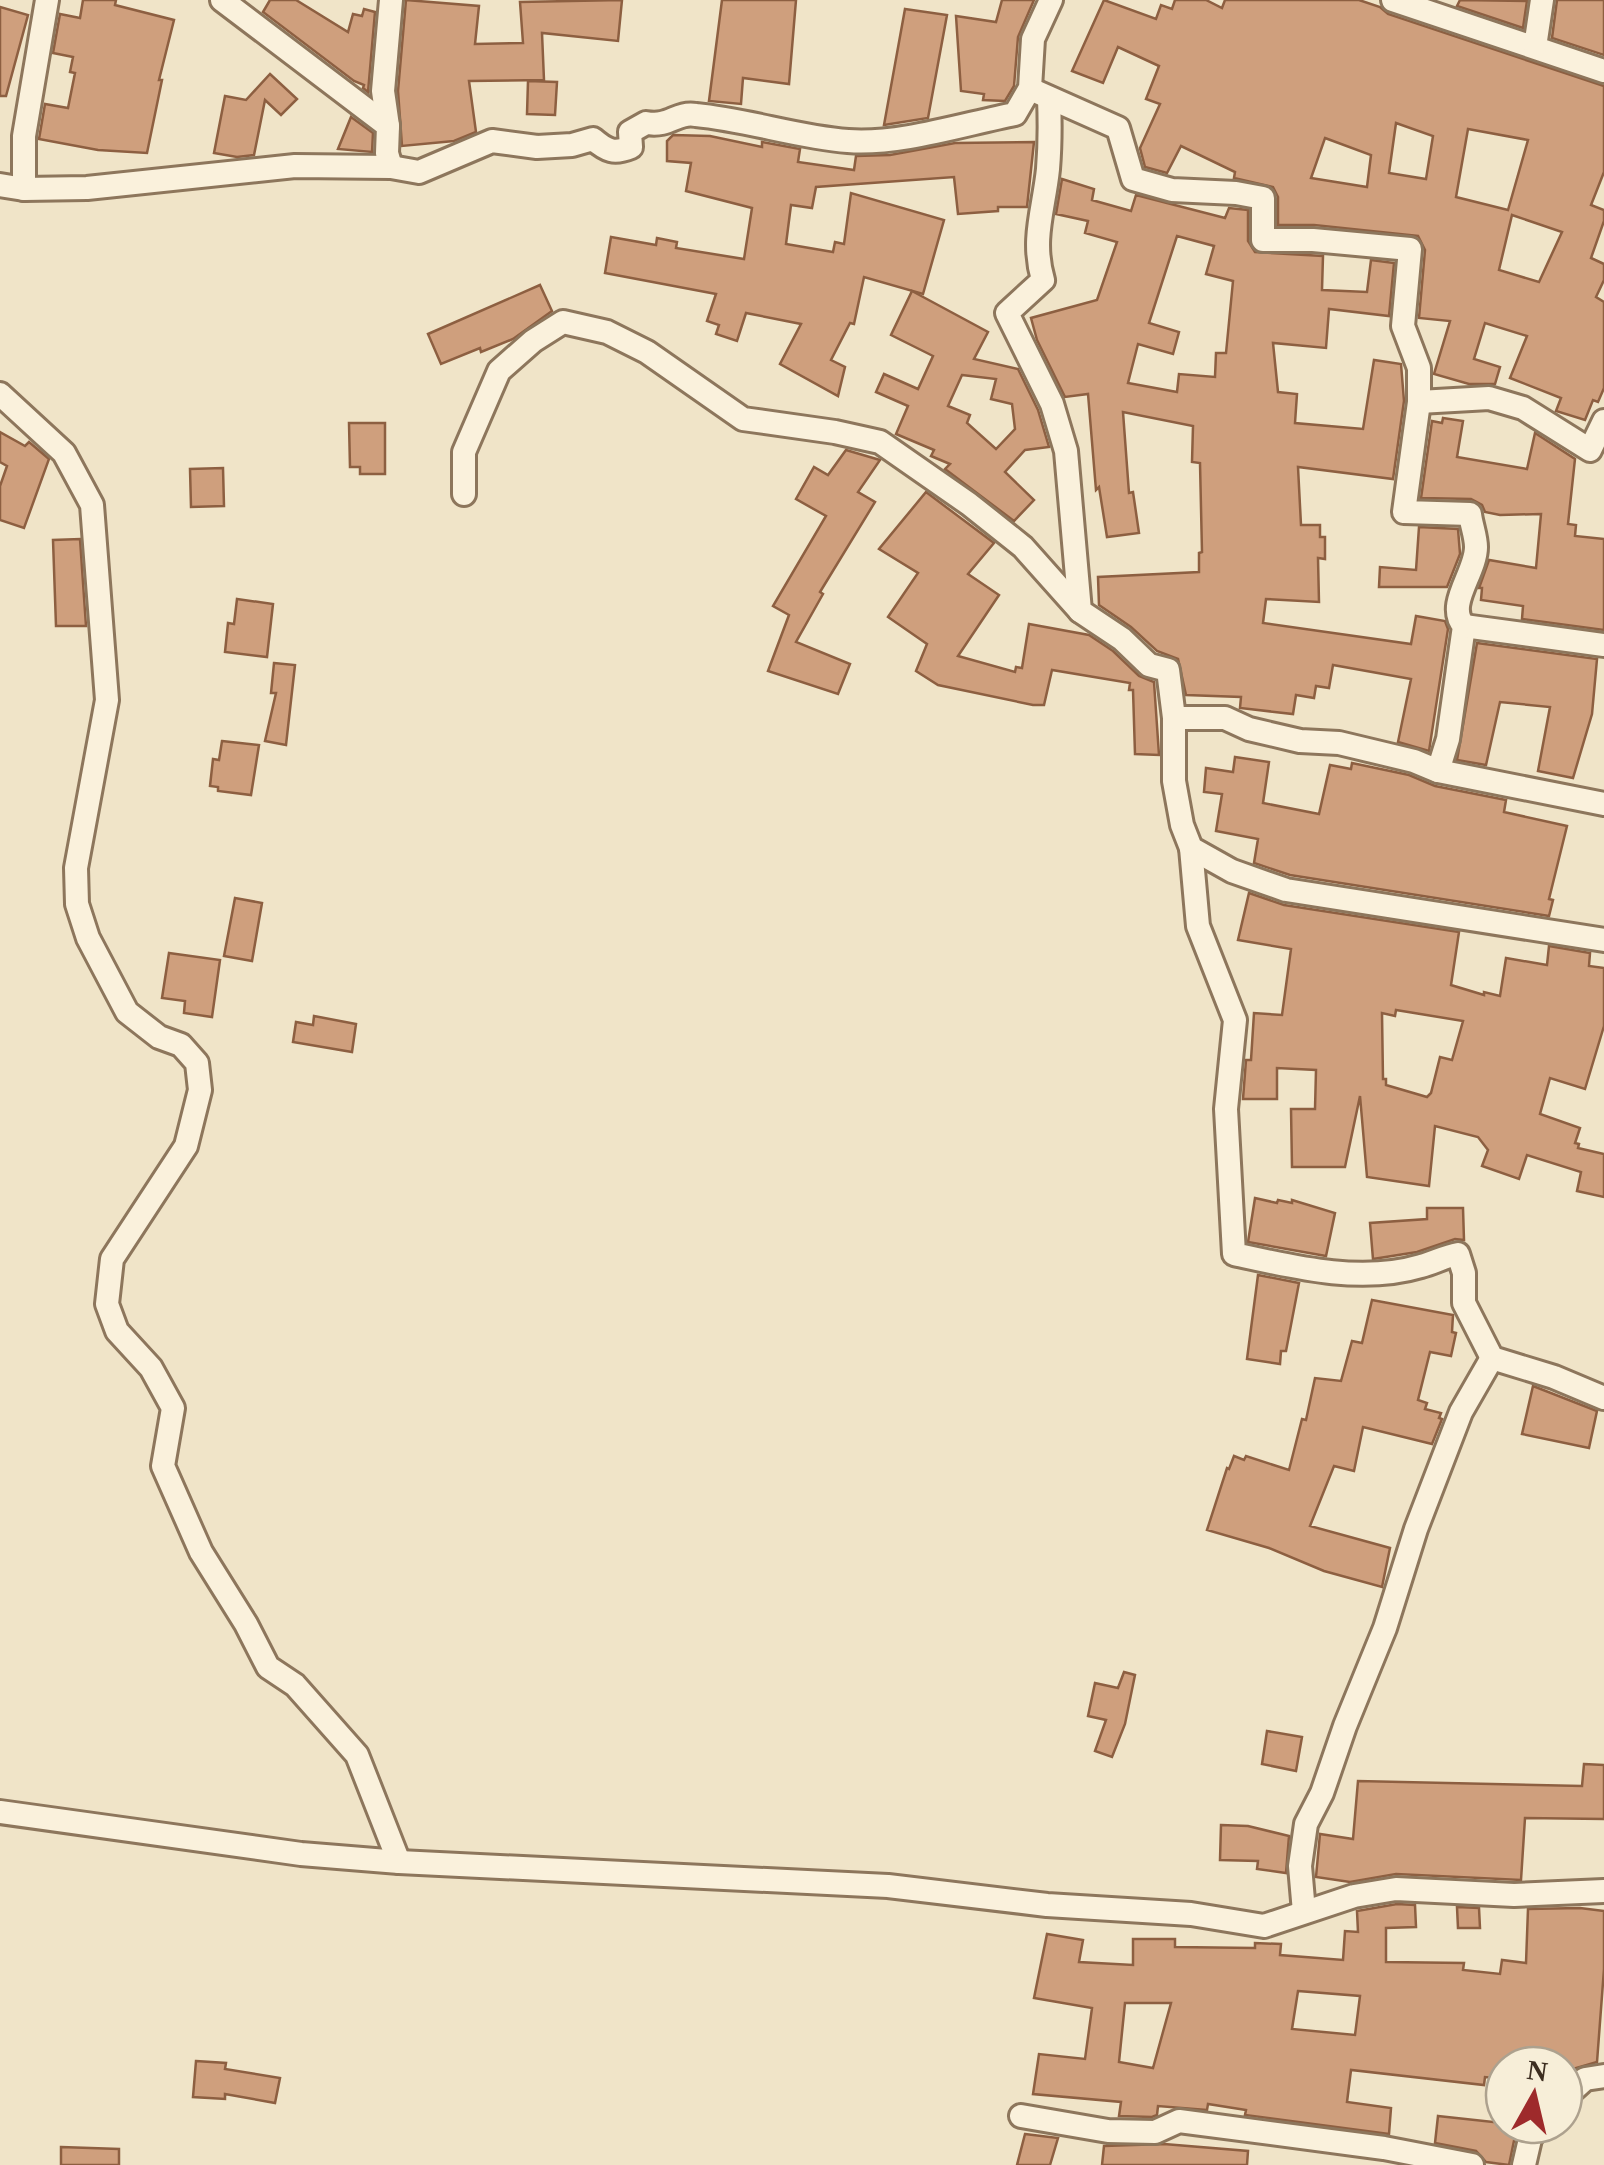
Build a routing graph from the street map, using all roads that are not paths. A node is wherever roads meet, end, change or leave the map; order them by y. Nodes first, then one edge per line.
1 (48, 0) edge
2 (222, 0) edge
3 (391, 0) edge
4 (1051, 0) edge
5 (1393, 0) edge
6 (1542, 0) edge
7 (1536, 47) junction
8 (1604, 71) edge
9 (1039, 93) junction
10 (388, 126) junction
11 (390, 167) junction
12 (0, 185) edge
13 (24, 190) junction
14 (0, 394) edge
15 (1419, 402) junction
16 (1604, 421) edge
17 (464, 494) dead end
18 (1080, 611) junction
19 (1464, 626) junction
20 (1604, 645) edge
21 (1174, 718) junction
22 (1438, 771) junction
23 (1604, 804) edge
24 (1192, 848) junction
25 (1604, 940) edge
26 (1492, 1358) junction
27 (1604, 1398) edge
28 (0, 1812) edge
29 (399, 1862) junction
30 (1604, 1891) edge
31 (1304, 1912) junction
32 (1021, 2116) dead end
33 (1472, 2165) edge

1 - 13 street
2 - 10 street
3 - 10 street
4 - 9 street
5 - 7 street
6 - 7 street
7 - 8 street
9 - 11 street
9 - 15 street
9 - 18 street
10 - 11 street
11 - 13 street
12 - 13 street
14 - 29 street
15 - 16 street
15 - 19 street
17 - 18 street
18 - 21 street
19 - 20 street
19 - 22 street
21 - 22 street
21 - 24 street
22 - 23 street
24 - 25 street
24 - 26 street
26 - 27 street
26 - 31 street
28 - 29 street
29 - 31 street
30 - 31 street
32 - 33 street

